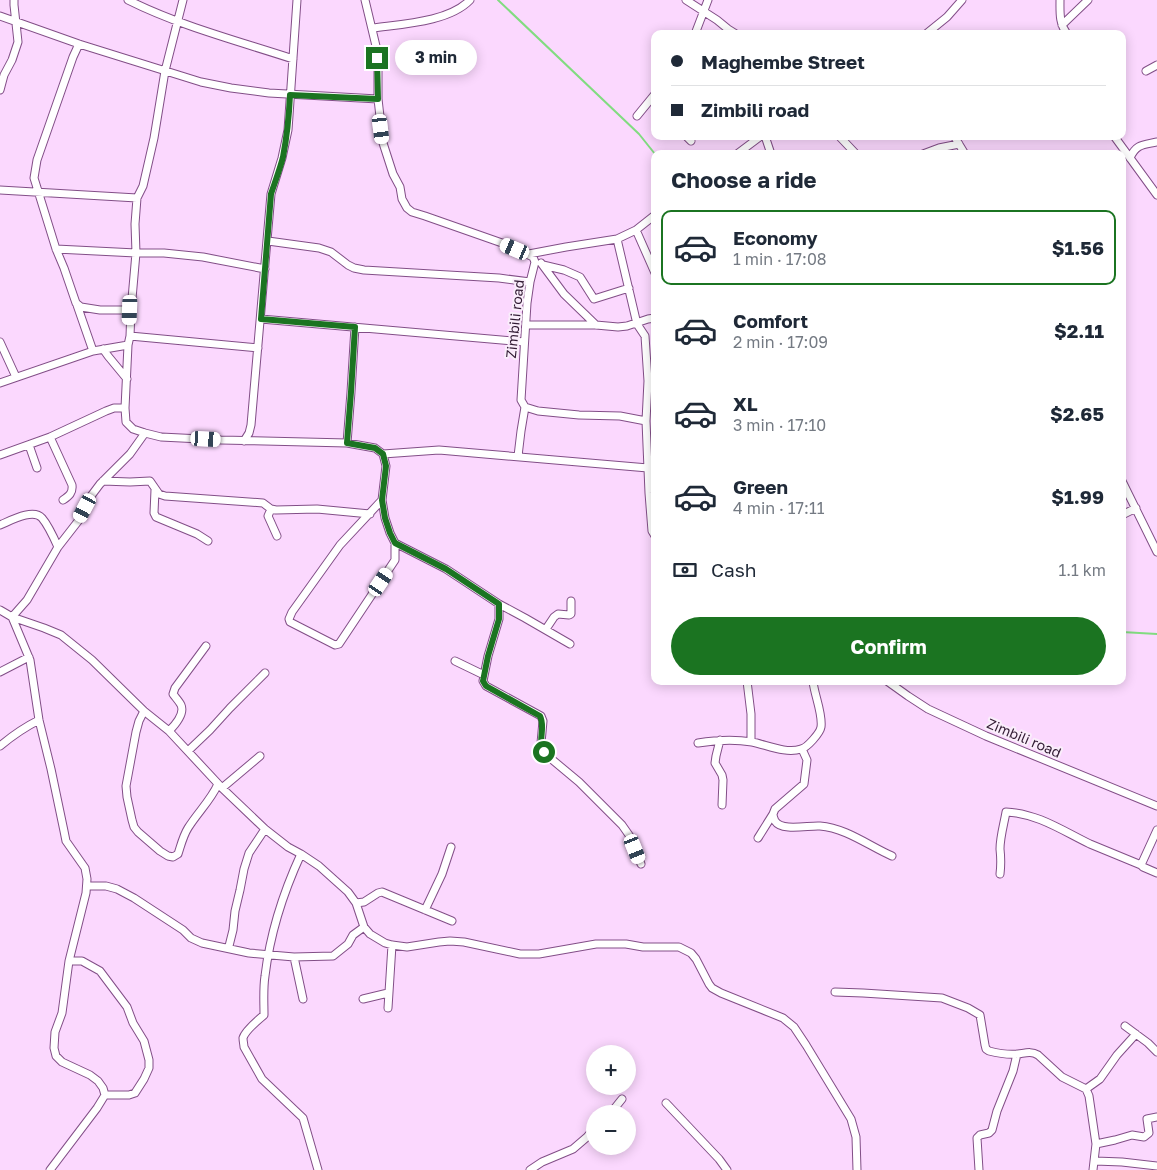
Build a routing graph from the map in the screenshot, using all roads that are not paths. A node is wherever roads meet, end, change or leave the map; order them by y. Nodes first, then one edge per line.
1 (14, 0) edge
2 (128, 0) edge
3 (183, 0) edge
4 (297, 0) edge
5 (365, 0) edge
6 (470, 0) edge
7 (686, 0) edge
8 (708, 0) edge
9 (962, 0) edge
10 (1060, 0) edge
11 (1088, 0) edge
12 (704, 12) junction
13 (0, 16) edge
14 (15, 22) junction
15 (178, 22) junction
16 (1062, 25) junction
17 (373, 28) junction
18 (697, 30) edge
19 (730, 30) edge
20 (931, 30) edge
21 (1065, 30) edge
22 (79, 44) junction
23 (293, 58) junction
24 (1157, 65) edge
25 (165, 71) junction
26 (1146, 71) dead end
27 (2, 75) edge
28 (0, 90) edge
29 (290, 95) junction
30 (378, 99) junction
31 (651, 101) edge
32 (637, 116) dead end
33 (756, 140) edge
34 (843, 140) edge
35 (956, 140) edge
36 (1157, 142) edge
37 (959, 144) junction
38 (742, 150) edge
39 (852, 150) edge
40 (934, 150) edge
41 (963, 150) edge
42 (1126, 152) edge
43 (1130, 158) junction
44 (0, 190) edge
45 (38, 192) junction
46 (1157, 195) edge
47 (137, 198) junction
48 (651, 218) edge
49 (636, 230) junction
50 (617, 240) junction
51 (268, 241) junction
52 (56, 249) junction
53 (136, 253) junction
54 (532, 257) junction
55 (543, 264) junction
56 (651, 264) edge
57 (265, 269) junction
58 (530, 282) junction
59 (629, 288) junction
60 (77, 304) junction
61 (130, 310) junction
62 (261, 319) junction
63 (651, 319) edge
64 (637, 324) junction
65 (526, 325) junction
66 (596, 325) junction
67 (355, 327) junction
68 (130, 336) junction
69 (0, 342) edge
70 (524, 342) junction
71 (128, 345) junction
72 (258, 348) junction
73 (103, 349) junction
74 (94, 351) junction
75 (16, 377) junction
76 (127, 379) junction
77 (0, 383) edge
78 (525, 407) junction
79 (125, 408) junction
80 (646, 421) junction
81 (145, 433) junction
82 (50, 436) junction
83 (244, 441) junction
84 (347, 443) junction
85 (29, 444) junction
86 (383, 454) junction
87 (0, 455) edge
88 (518, 456) junction
89 (37, 468) dead end
90 (648, 468) junction
91 (104, 480) junction
92 (1126, 489) edge
93 (155, 490) junction
94 (63, 500) dead end
95 (382, 500) junction
96 (1136, 508) junction
97 (271, 509) junction
98 (370, 514) junction
99 (1126, 514) edge
100 (651, 522) edge
101 (0, 525) edge
102 (277, 536) dead end
103 (208, 541) dead end
104 (395, 543) junction
105 (58, 547) junction
106 (1157, 552) edge
107 (571, 601) dead end
108 (499, 604) junction
109 (0, 610) edge
110 (12, 617) junction
111 (546, 629) junction
112 (570, 644) dead end
113 (206, 646) dead end
114 (29, 657) junction
115 (454, 661) dead end
116 (0, 672) edge
117 (265, 673) dead end
118 (484, 675) junction
119 (747, 685) edge
120 (814, 685) edge
121 (893, 685) edge
122 (144, 711) junction
123 (39, 720) junction
124 (169, 731) junction
125 (720, 740) junction
126 (751, 742) junction
127 (698, 743) dead end
128 (0, 746) edge
129 (802, 749) junction
130 (188, 751) junction
131 (260, 756) dead end
132 (220, 786) junction
133 (722, 805) dead end
134 (1157, 806) edge
135 (773, 814) junction
136 (265, 828) junction
137 (1157, 830) edge
138 (758, 838) dead end
139 (451, 847) dead end
140 (301, 854) junction
141 (892, 856) dead end
142 (641, 864) dead end
143 (1141, 865) junction
144 (1157, 872) edge
145 (1000, 874) dead end
146 (87, 886) junction
147 (356, 903) junction
148 (425, 910) junction
149 (452, 921) dead end
150 (364, 927) junction
151 (392, 945) junction
152 (228, 946) dead end
153 (268, 955) junction
154 (294, 956) junction
155 (70, 961) junction
156 (835, 992) dead end
157 (388, 993) junction
158 (303, 999) dead end
159 (363, 999) dead end
160 (388, 1008) dead end
161 (1125, 1026) dead end
162 (1136, 1034) junction
163 (1157, 1052) edge
164 (1018, 1054) junction
165 (1086, 1089) junction
166 (105, 1095) junction
167 (622, 1099) dead end
168 (666, 1103) dead end
169 (617, 1105) edge
170 (1157, 1116) edge
171 (586, 1138) edge
172 (1096, 1144) junction
173 (1095, 1161) junction
174 (1157, 1166) edge
175 (50, 1170) edge
176 (318, 1170) edge
177 (530, 1170) edge
178 (727, 1170) edge
179 (857, 1170) edge
180 (979, 1170) edge
181 (1093, 1170) edge

1 - 14 street
2 - 15 street
3 - 15 street
4 - 23 street
5 - 17 street
6 - 17 street
7 - 12 street
8 - 12 street
9 - 20 street
10 - 16 street
11 - 16 street
12 - 18 street
12 - 19 street
13 - 14 street
14 - 22 street
14 - 27 street
15 - 23 street
15 - 25 street
16 - 21 street
17 - 30 street
22 - 25 street
22 - 45 street
23 - 29 street
24 - 26 street
25 - 29 street
25 - 47 street
27 - 28 street
29 - 30 street
29 - 51 street
30 - 54 street
31 - 32 street
33 - 38 street
34 - 39 street
35 - 37 street
36 - 43 street
37 - 40 street
37 - 41 street
42 - 43 street
43 - 46 street
44 - 45 street
45 - 47 street
45 - 52 street
47 - 53 street
48 - 49 street
49 - 50 street
49 - 56 street
50 - 54 street
50 - 59 street
51 - 57 street
51 - 58 street
52 - 53 street
52 - 60 street
53 - 57 street
53 - 61 street
54 - 55 street
54 - 58 street, Zimbili road
55 - 59 street
55 - 66 street
57 - 62 street
58 - 65 street, Zimbili road
59 - 64 street
60 - 61 street
60 - 74 street
61 - 68 street
62 - 67 street
62 - 72 street
63 - 64 street
64 - 66 street
64 - 80 street
65 - 66 street
65 - 70 street, Zimbili road
67 - 70 street
67 - 84 street
68 - 71 street
68 - 72 street
69 - 75 street
70 - 78 street, Zimbili road
71 - 73 street
71 - 76 street
72 - 83 street
73 - 74 street
73 - 76 street
74 - 75 street
75 - 77 street
76 - 79 street
78 - 80 street
78 - 88 street, Zimbili road
79 - 81 street
79 - 82 street
80 - 90 street
81 - 83 street
81 - 91 street
82 - 85 street
82 - 94 street
83 - 84 street
84 - 86 street
85 - 87 street
85 - 89 street
86 - 88 street
86 - 95 street
88 - 90 street
90 - 100 street
91 - 93 street
91 - 105 street
92 - 96 street
93 - 97 street
93 - 103 street
95 - 98 street
95 - 104 street
96 - 99 street
96 - 106 street
97 - 98 street
97 - 102 street
98 - 104 street
101 - 105 street
104 - 108 street
105 - 110 street
107 - 111 street
108 - 111 street
108 - 118 street
109 - 110 street
110 - 114 street
110 - 122 street
111 - 112 street
113 - 124 street
114 - 116 street
114 - 123 street
115 - 118 street
117 - 130 street
118 - 142 street
119 - 126 street
120 - 129 street
121 - 134 street, Zimbili road
122 - 124 street
122 - 132 street
123 - 128 street
123 - 146 street
124 - 130 street
125 - 126 street
125 - 127 street
125 - 133 street
126 - 129 street
129 - 135 street
130 - 132 street
131 - 132 street
132 - 136 street
135 - 138 street
135 - 141 street
136 - 140 street
136 - 152 street
137 - 143 street
139 - 148 street
140 - 147 street
140 - 153 street
143 - 144 street
143 - 145 street
146 - 153 street
146 - 155 street
147 - 148 street
147 - 150 street
148 - 149 street
150 - 151 street
150 - 154 street
151 - 157 street
151 - 179 street
153 - 154 street
153 - 176 street
154 - 158 street
155 - 166 street
155 - 166 street
156 - 164 street
157 - 159 street
157 - 160 street
161 - 162 street
162 - 163 street
162 - 165 street
164 - 165 street
164 - 180 street
165 - 172 street
166 - 175 street
167 - 169 street
168 - 178 street
170 - 172 street
171 - 177 street
172 - 173 street
173 - 174 street
173 - 181 street

